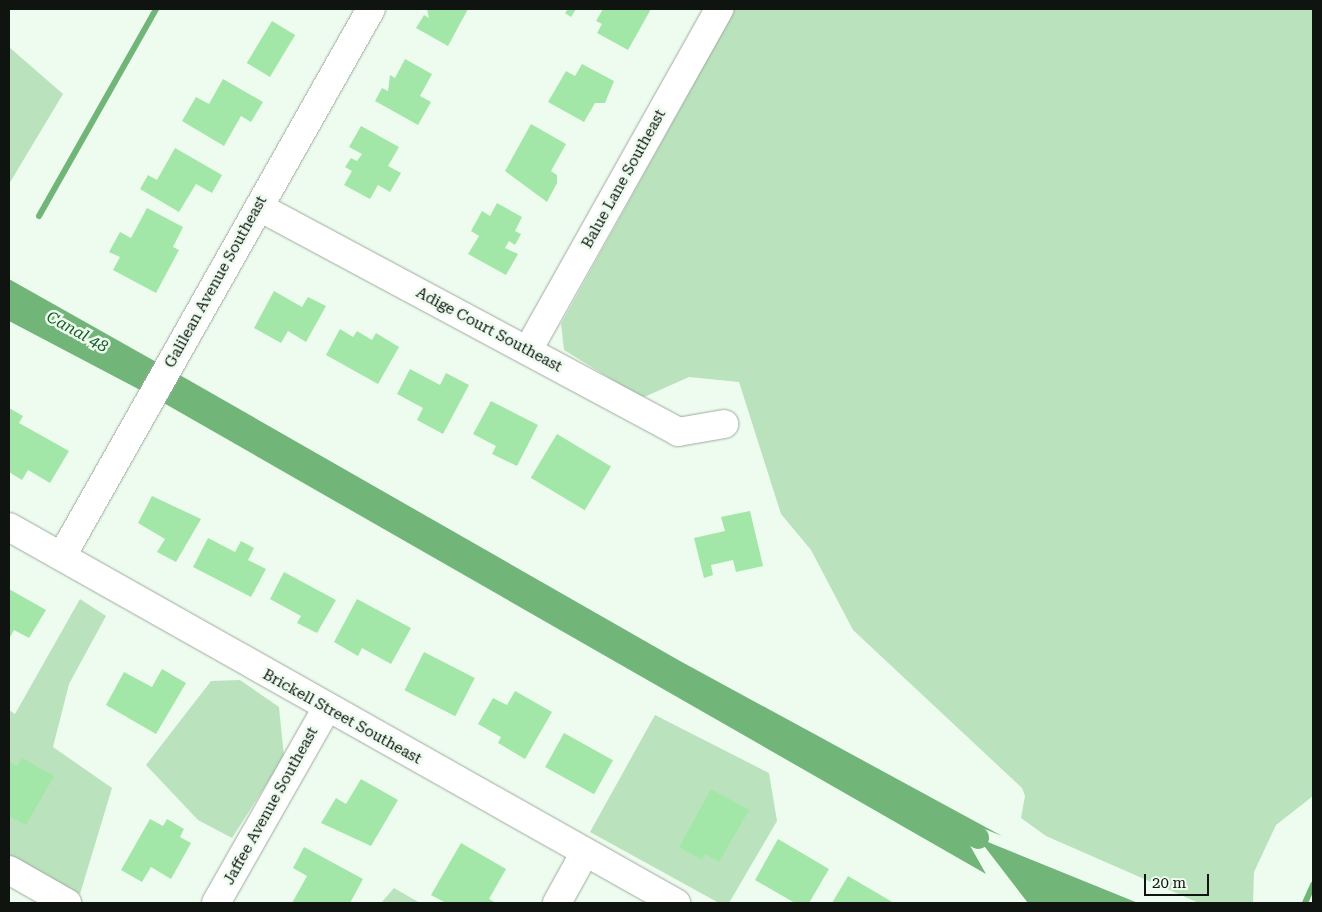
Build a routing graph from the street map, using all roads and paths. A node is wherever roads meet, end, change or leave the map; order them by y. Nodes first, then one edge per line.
1 (371, 9) edge
2 (720, 9) edge
3 (259, 207) junction
4 (528, 350) junction
5 (724, 424) dead end
6 (9, 527) edge
7 (62, 556) junction
8 (326, 709) junction
9 (586, 852) junction
10 (9, 870) edge
11 (67, 903) edge
12 (216, 903) edge
13 (557, 903) edge
14 (676, 903) edge

1 - 3 street, Galilean Avenue Southeast
2 - 4 street, Balue Lane Southeast
3 - 4 street, Adige Court Southeast
3 - 7 street, Galilean Avenue Southeast
4 - 5 street, Adige Court Southeast
6 - 7 street, Brickell Street Southeast
7 - 8 street, Brickell Street Southeast
8 - 9 street, Brickell Street Southeast
8 - 12 street, Jaffee Avenue Southeast
9 - 13 street
9 - 14 street, Brickell Street Southeast
10 - 11 street

